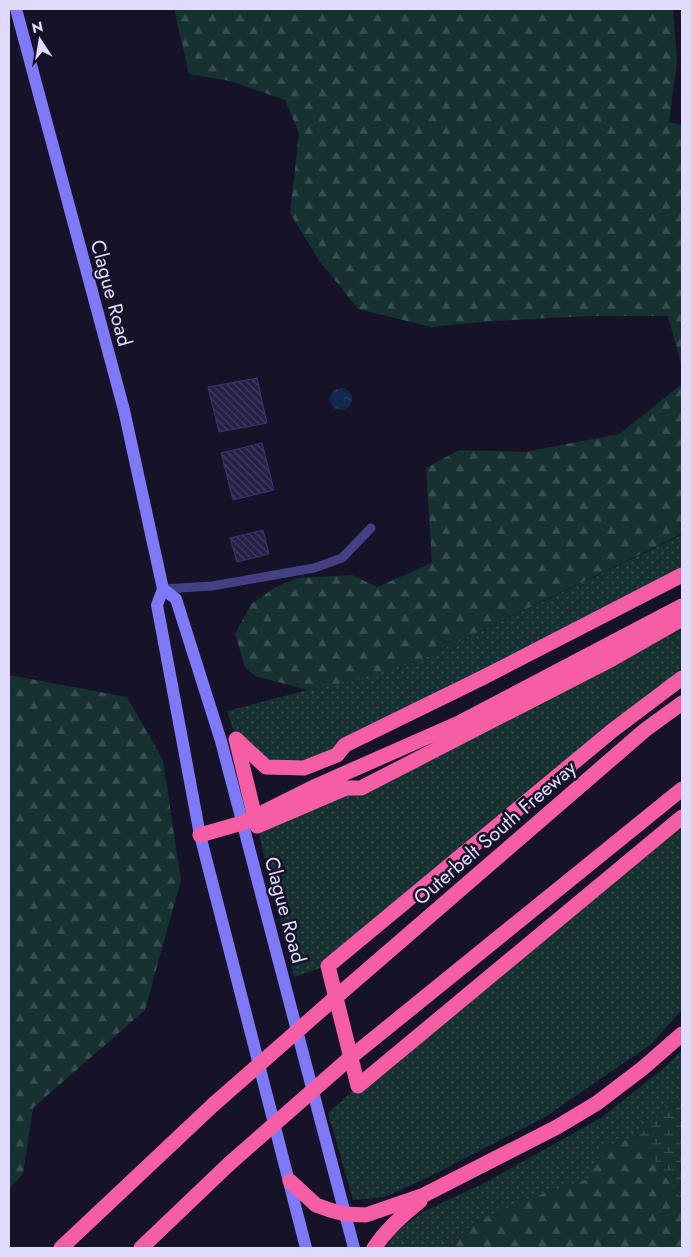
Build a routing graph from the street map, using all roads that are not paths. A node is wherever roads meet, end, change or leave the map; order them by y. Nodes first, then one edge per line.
1 (16, 9) edge
2 (371, 528) dead end
3 (682, 575) edge
4 (163, 588) junction
5 (682, 606) edge
6 (682, 619) edge
7 (682, 678) edge
8 (682, 703) edge
9 (682, 789) edge
10 (682, 817) edge
11 (248, 820) junction
12 (200, 835) junction
13 (682, 1034) edge
14 (290, 1182) junction
15 (433, 1191) junction
16 (345, 1214) junction
17 (62, 1248) edge
18 (141, 1248) edge
19 (306, 1248) edge
20 (354, 1248) edge
21 (374, 1248) edge

1 - 4 main road, Clague Road
2 - 4 lane
3 - 11 highway
4 - 11 main road, Clague Road
4 - 12 main road, Clague Road
5 - 11 highway
6 - 11 highway
7 - 10 highway
8 - 17 highway, Outerbelt South Freeway, bridge
9 - 18 highway, bridge
11 - 12 highway
11 - 16 main road, Clague Road
12 - 14 main road, Clague Road
13 - 15 highway
14 - 16 highway
14 - 19 main road, Clague Road
15 - 16 highway
15 - 21 highway
16 - 20 main road, Clague Road

